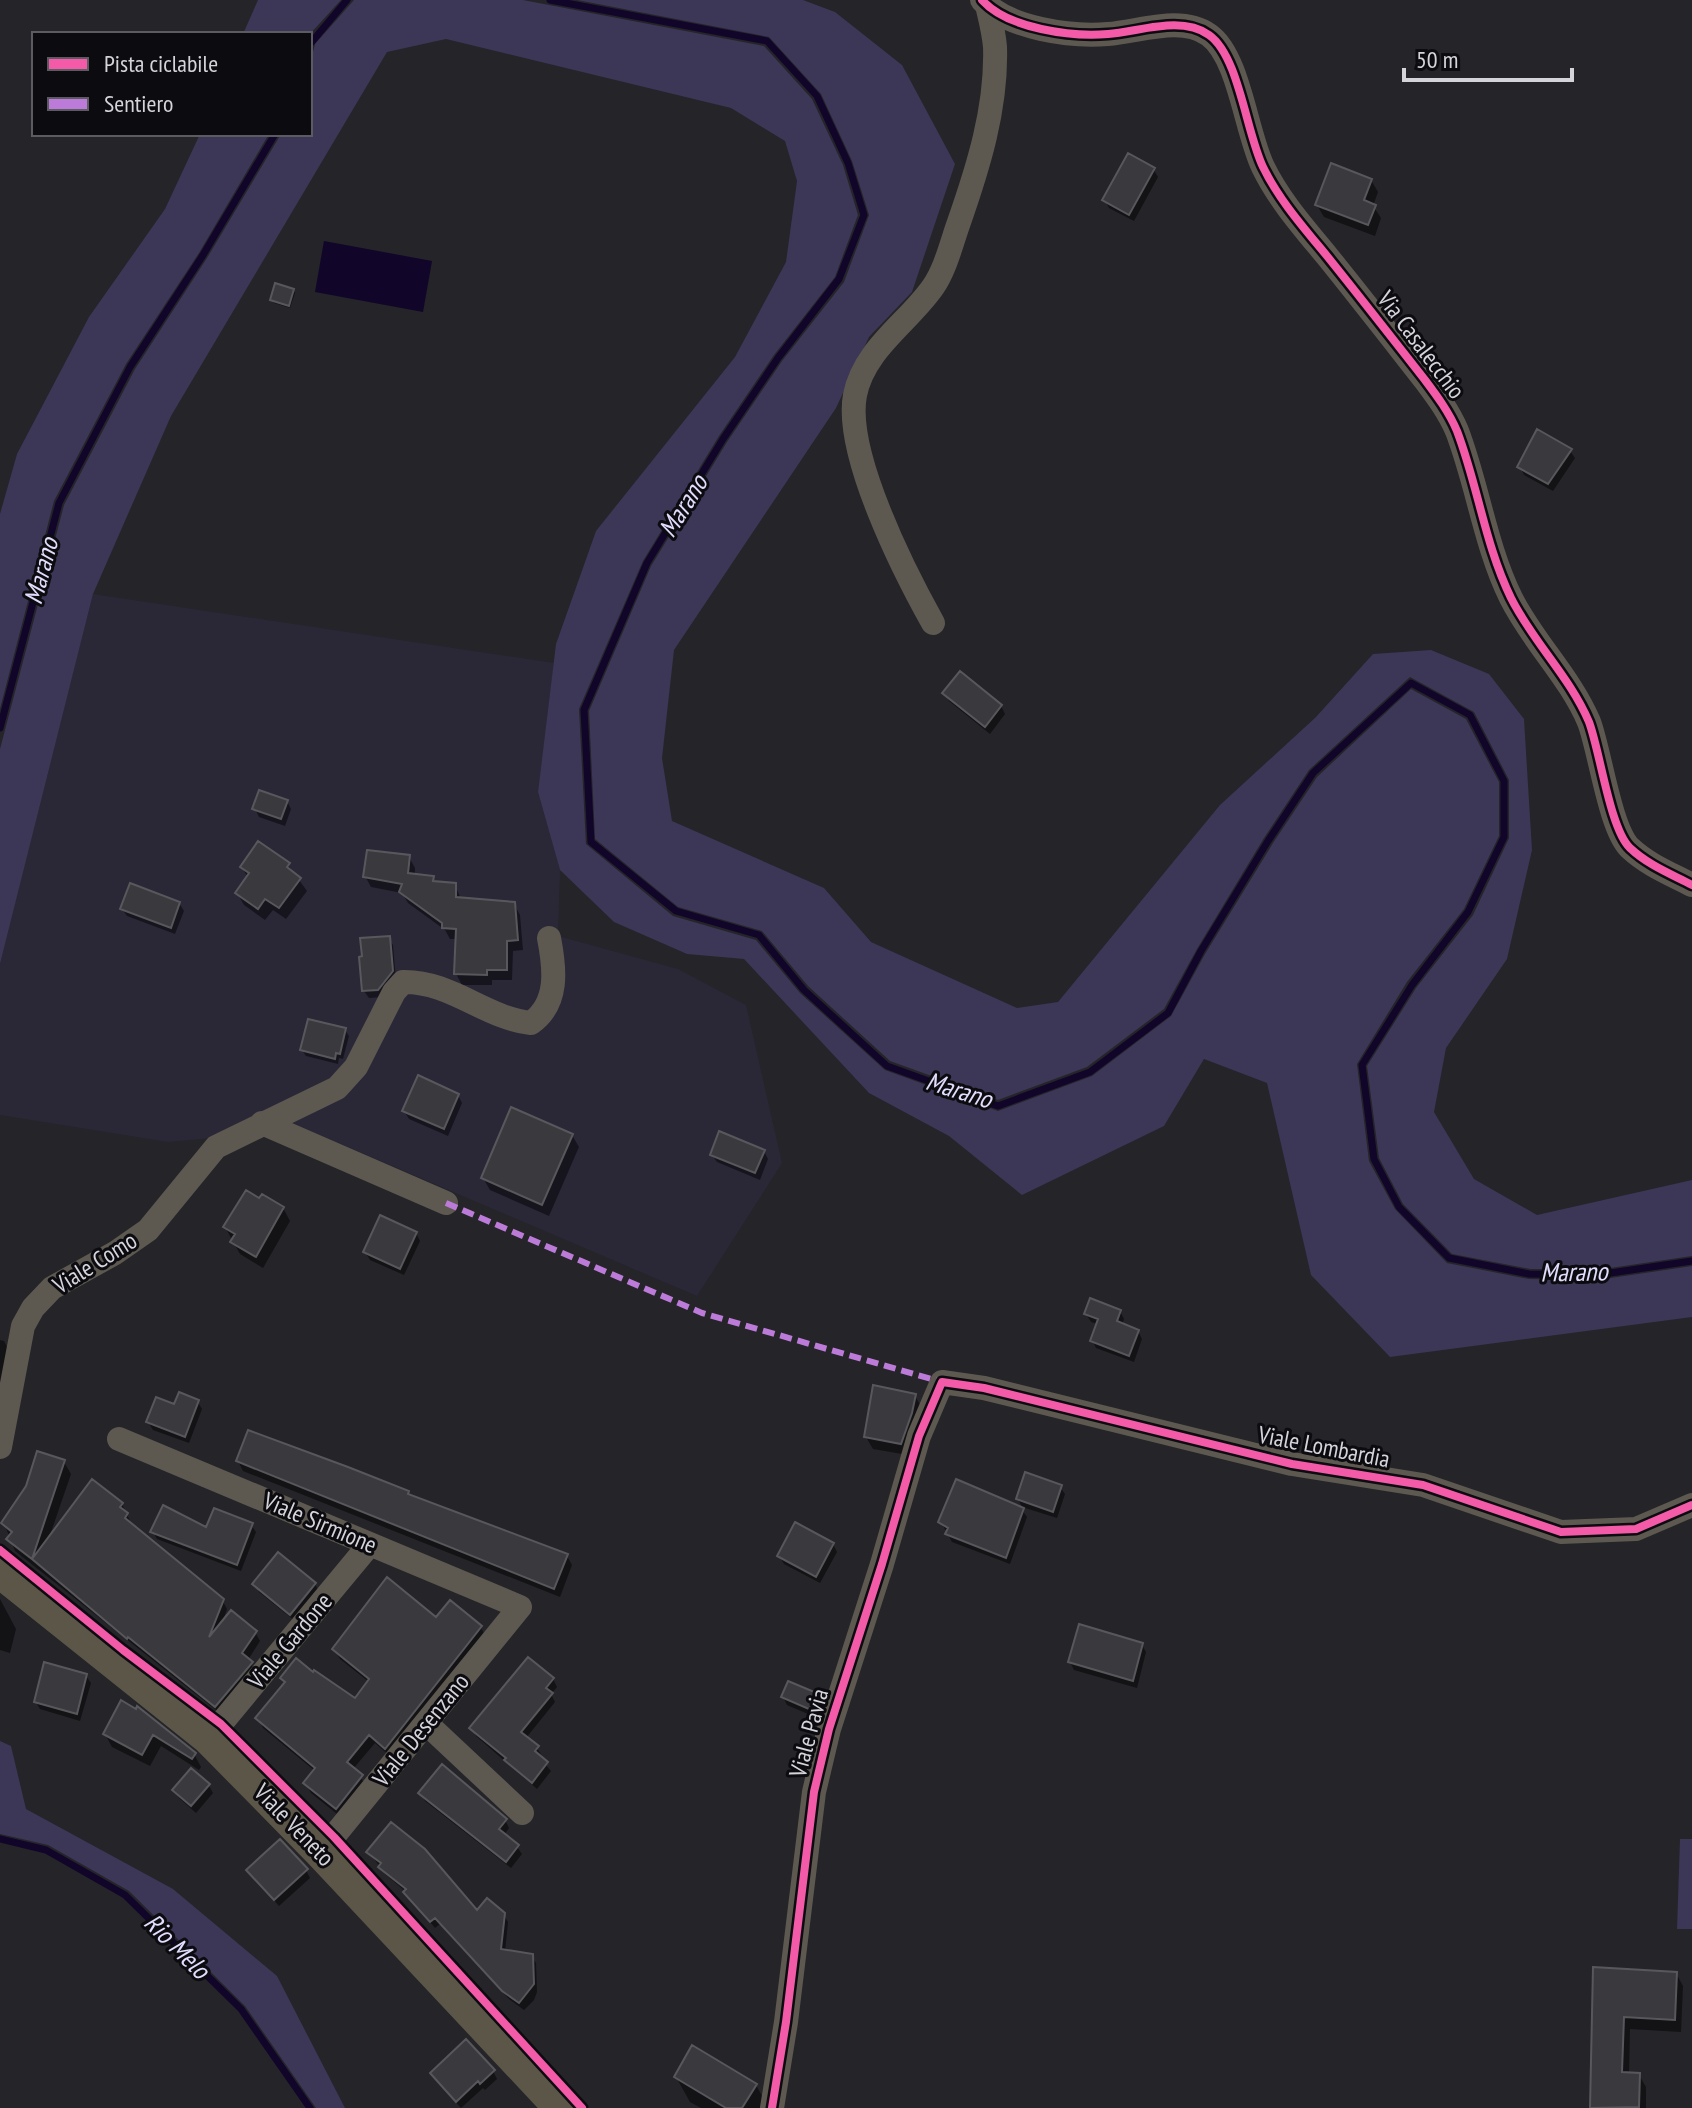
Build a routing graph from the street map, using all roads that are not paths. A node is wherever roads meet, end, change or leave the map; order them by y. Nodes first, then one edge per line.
1 (985, 2) edge
2 (933, 623) dead end
3 (1692, 885) edge
4 (549, 938) dead end
5 (262, 1123) junction
6 (446, 1203) dead end
7 (942, 1382) joint
8 (119, 1439) dead end
9 (0, 1447) edge
10 (1692, 1505) edge
11 (370, 1544) junction
12 (0, 1571) edge
13 (520, 1607) joint
14 (426, 1723) junction
15 (209, 1738) junction
16 (522, 1813) dead end
17 (321, 1852) junction
18 (561, 2108) edge
19 (772, 2108) edge

1 - 2 street, Via Casalecchio
1 - 3 street, Via Casalecchio
4 - 5 street, Viale Como
5 - 6 street
5 - 9 street, Viale Como
7 - 10 street, Viale Lombardia
7 - 19 street, Viale Pavia
8 - 11 street, Viale Sirmione
11 - 13 street, Viale Sirmione
11 - 15 street, Viale Gardone
12 - 15 main road, Viale Veneto
13 - 14 street, Viale Desenzano
14 - 16 street
14 - 17 street, Viale Desenzano
15 - 17 main road, Viale Veneto
17 - 18 main road, Viale Veneto

